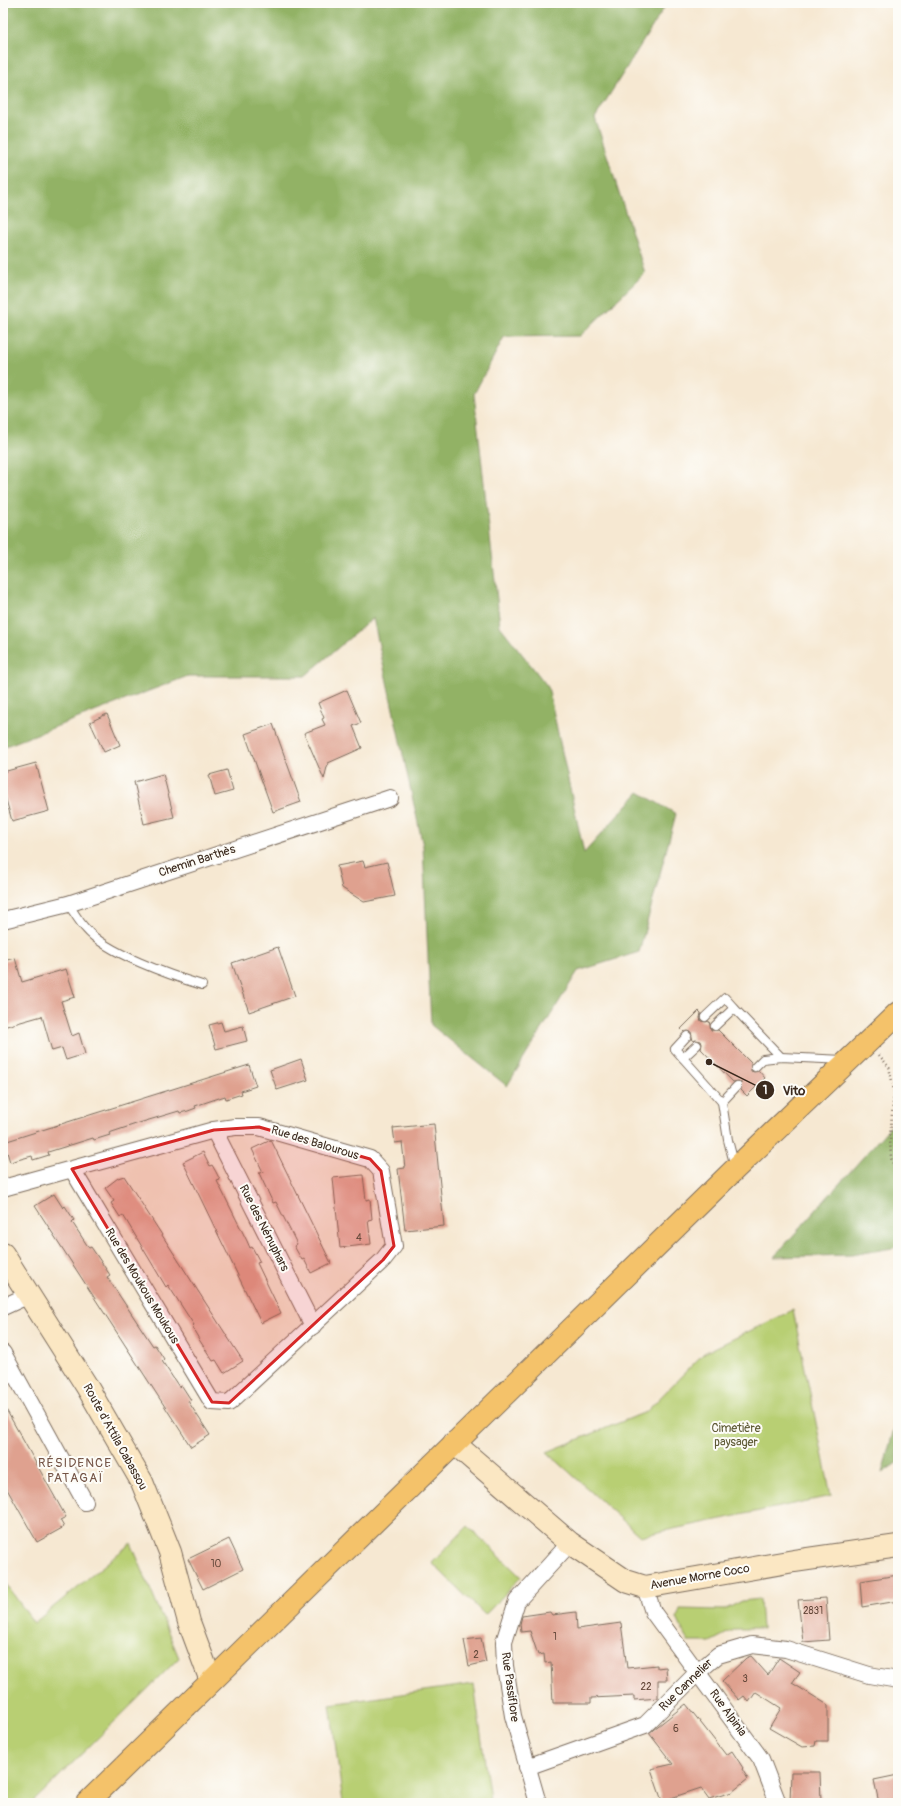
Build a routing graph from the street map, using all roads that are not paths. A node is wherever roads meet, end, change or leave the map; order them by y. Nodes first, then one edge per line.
1 (390, 798) dead end
2 (68, 904) junction
3 (3, 920) edge
4 (202, 985) dead end
5 (734, 1008) junction
6 (898, 1013) edge
7 (705, 1017) dead end
8 (715, 1026) dead end
9 (688, 1036) dead end
10 (696, 1045) dead end
11 (781, 1057) junction
12 (683, 1058) junction
13 (848, 1060) junction
14 (755, 1067) dead end
15 (737, 1086) dead end
16 (722, 1102) junction
17 (214, 1130) junction
18 (72, 1169) junction
19 (735, 1169) junction
20 (3, 1188) edge
21 (3, 1254) edge
22 (29, 1295) junction
23 (3, 1307) edge
24 (313, 1326) junction
25 (3, 1353) edge
26 (212, 1402) joint
27 (454, 1443) junction
28 (85, 1502) dead end
29 (570, 1543) junction
30 (898, 1546) edge
31 (645, 1587) junction
32 (698, 1672) junction
33 (898, 1680) edge
34 (211, 1681) junction
35 (527, 1767) junction
36 (87, 1803) edge
37 (538, 1803) edge
38 (778, 1803) edge

1 - 2 street, Chemin Barthès
2 - 3 street, Chemin Barthès
2 - 4 lane
5 - 7 lane
5 - 8 lane
5 - 11 lane
6 - 13 main road
9 - 12 lane
10 - 12 lane
11 - 13 lane
11 - 14 lane
12 - 16 lane
13 - 19 main road
15 - 16 lane
16 - 19 lane
17 - 18 street, Rue des Balourous
17 - 24 street, Rue des Nénuphars
17 - 24 street, Rue des Balourous
18 - 20 street, Rue des Balourous
18 - 26 street, Rue des Moukous Moukous
19 - 27 main road
21 - 22 street, Route d'Attila Cabassou
22 - 23 street
22 - 34 street, Route d'Attila Cabassou
24 - 26 street, Rue des Balourous
25 - 28 street
27 - 29 street, Avenue Morne Coco
27 - 34 main road
29 - 31 street, Avenue Morne Coco
29 - 35 street, Rue Passiflore
30 - 31 street, Avenue Morne Coco
31 - 32 street, Rue Alpinia
32 - 33 street, Rue Cannelier
32 - 35 street, Rue Cannelier
32 - 38 street, Rue Alpinia
34 - 36 main road
35 - 37 street, Rue Passiflore

